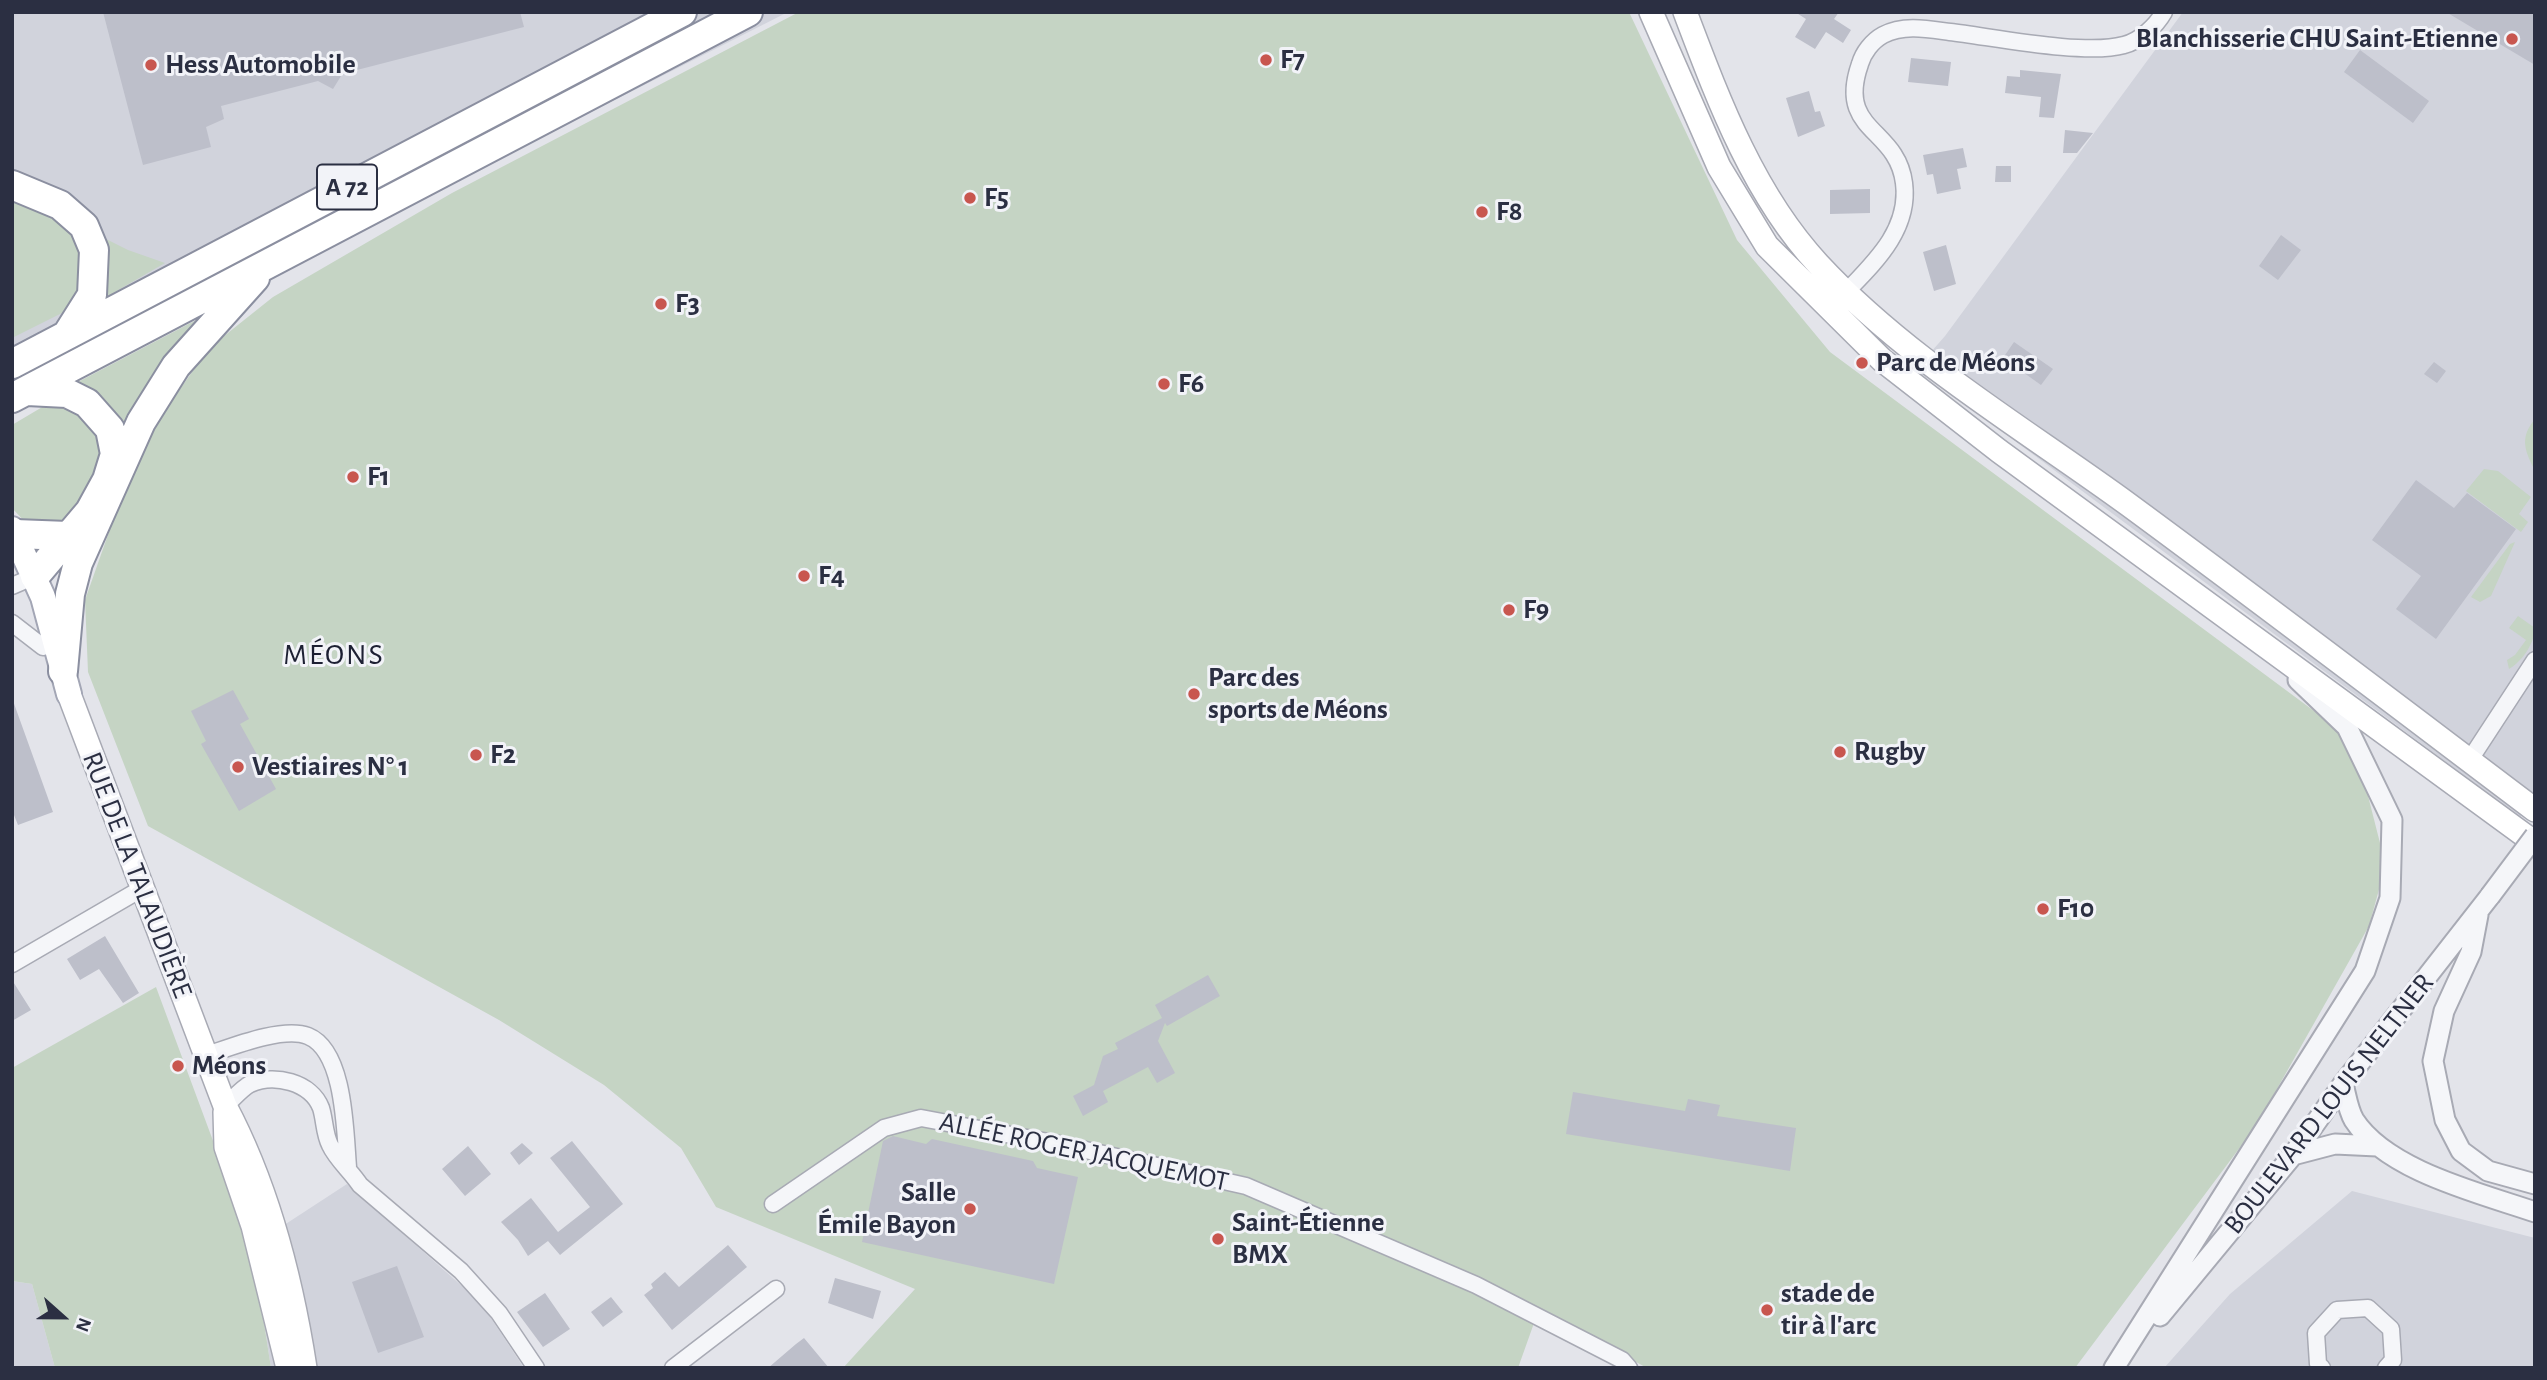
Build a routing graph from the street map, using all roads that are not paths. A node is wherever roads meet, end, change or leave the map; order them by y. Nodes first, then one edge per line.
1 (682, 12) edge
2 (748, 12) edge
3 (1651, 12) edge
4 (1685, 12) edge
5 (2164, 12) edge
6 (12, 185) edge
7 (265, 265) junction
8 (1847, 291) junction
9 (67, 335) junction
10 (12, 364) edge
11 (18, 395) edge
12 (14, 532) edge
13 (68, 536) junction
14 (78, 563) junction
15 (20, 577) edge
16 (12, 623) edge
17 (2246, 631) junction
18 (43, 647) junction
19 (2535, 660) edge
20 (66, 683) junction
21 (2469, 761) junction
22 (2535, 809) edge
23 (2535, 836) edge
24 (2535, 846) edge
25 (141, 889) junction
26 (2485, 903) junction
27 (12, 964) edge
28 (207, 1055) junction
29 (2343, 1084) junction
30 (225, 1106) junction
31 (2377, 1146) junction
32 (2293, 1155) junction
33 (348, 1167) junction
34 (2535, 1184) edge
35 (774, 1204) dead end
36 (2535, 1212) edge
37 (776, 1289) dead end
38 (288, 1368) edge
39 (305, 1368) edge
40 (536, 1368) edge
41 (673, 1368) edge
42 (1629, 1368) edge
43 (2116, 1368) edge
44 (2322, 1368) edge
45 (2386, 1368) edge

1 - 9 highway, A 72
2 - 7 highway, A 72
3 - 17 main road
4 - 8 main road
5 - 8 street
6 - 9 highway
7 - 11 highway, A 72
7 - 14 highway
8 - 21 main road
9 - 10 highway, A 72
11 - 13 highway
12 - 13 highway
12 - 15 main road, RUE DE LA TALAUDIÈRE
13 - 15 highway
14 - 15 highway
14 - 20 highway
15 - 18 main road, RUE DE LA TALAUDIÈRE
15 - 20 main road, RUE DE LA TALAUDIÈRE
16 - 18 street
17 - 24 main road
17 - 43 street
18 - 20 main road, RUE DE LA TALAUDIÈRE
19 - 21 street
20 - 25 main road, RUE DE LA TALAUDIÈRE
21 - 22 main road
23 - 26 street, BOULEVARD LOUIS NELTNER, bridge
25 - 27 street
25 - 28 main road, RUE DE LA TALAUDIÈRE
26 - 29 street, BOULEVARD LOUIS NELTNER
26 - 34 street
28 - 30 main road, RUE DE LA TALAUDIÈRE
28 - 33 street
29 - 31 street
29 - 32 street, BOULEVARD LOUIS NELTNER
30 - 33 street
30 - 38 main road
30 - 39 main road
31 - 32 street
31 - 36 street
32 - 43 street, BOULEVARD LOUIS NELTNER
33 - 40 street
35 - 42 street, ALLÉE ROGER JACQUEMOT
37 - 41 street
44 - 45 street

